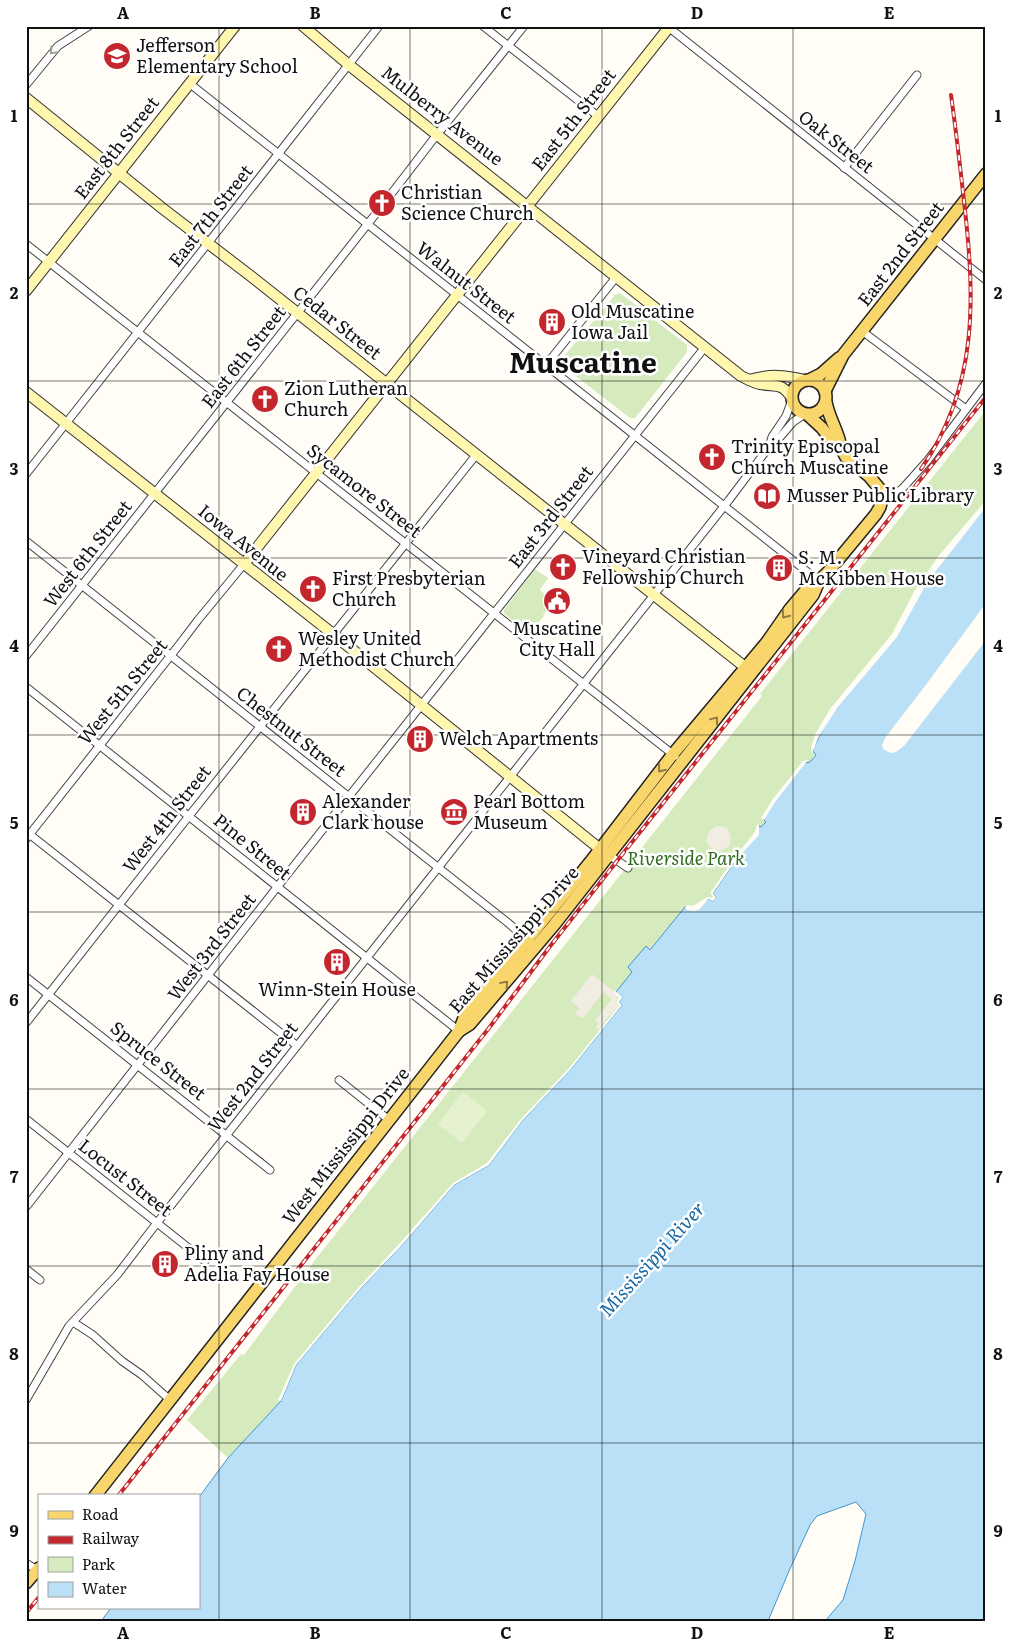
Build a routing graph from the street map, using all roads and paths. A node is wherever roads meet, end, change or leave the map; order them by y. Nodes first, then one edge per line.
1 (89, 26) edge
2 (235, 26) edge
3 (303, 26) edge
4 (379, 26) edge
5 (483, 26) edge
6 (524, 26) edge
7 (668, 27) edge
8 (508, 46) junction
9 (349, 65) junction
10 (917, 75) dead end
11 (189, 83) junction
12 (26, 85) edge
13 (26, 98) edge
14 (598, 116) junction
15 (437, 134) junction
16 (279, 154) junction
17 (844, 168) junction
18 (119, 173) junction
19 (986, 174) edge
20 (527, 205) junction
21 (368, 224) junction
22 (935, 239) junction
23 (26, 244) edge
24 (208, 244) junction
25 (49, 262) junction
26 (617, 276) junction
27 (986, 280) edge
28 (26, 291) edge
29 (456, 294) junction
30 (297, 313) junction
31 (862, 331) junction
32 (138, 332) junction
33 (705, 347) junction
34 (843, 356) junction
35 (546, 365) junction
36 (749, 380) junction
37 (807, 380) junction
38 (386, 383) junction
39 (986, 383) edge
40 (26, 392) edge
41 (826, 396) junction
42 (792, 399) junction
43 (227, 402) junction
44 (966, 409) junction
45 (807, 414) junction
46 (66, 423) junction
47 (635, 435) junction
48 (769, 447) junction
49 (841, 448) junction
50 (476, 455) junction
51 (316, 472) junction
52 (26, 474) edge
53 (155, 494) junction
54 (882, 498) junction
55 (724, 506) junction
56 (565, 524) junction
57 (26, 541) edge
58 (405, 544) junction
59 (244, 564) junction
60 (819, 581) junction
61 (81, 586) junction
62 (654, 595) junction
63 (494, 613) junction
64 (333, 634) junction
65 (26, 656) edge
66 (171, 656) junction
67 (745, 667) junction
68 (583, 684) junction
69 (26, 687) edge
70 (421, 706) junction
71 (260, 726) junction
72 (100, 745) junction
73 (673, 754) junction
74 (683, 762) junction
75 (510, 775) junction
76 (349, 797) junction
77 (189, 816) junction
78 (27, 835) edge
79 (605, 852) junction
80 (437, 867) junction
81 (628, 868) dead end
82 (278, 886) junction
83 (118, 905) junction
84 (531, 943) junction
85 (366, 957) junction
86 (208, 975) junction
87 (26, 977) edge
88 (48, 994) junction
89 (26, 1023) edge
90 (459, 1031) junction
91 (296, 1045) junction
92 (138, 1065) junction
93 (339, 1080) dead end
94 (26, 1119) edge
95 (388, 1120) junction
96 (226, 1135) junction
97 (68, 1153) junction
98 (270, 1170) dead end
99 (26, 1207) edge
100 (157, 1223) junction
101 (205, 1261) dead end
102 (26, 1269) edge
103 (40, 1280) dead end
104 (73, 1322) junction
105 (26, 1400) edge
106 (170, 1400) junction
107 (97, 1494) edge
108 (26, 1564) edge
109 (38, 1569) edge
110 (26, 1583) edge

1 -> 12 street
2 - 11 main road, East 8th Street
3 - 9 main road, Mulberry Avenue
4 - 9 street, East 7th Street
5 - 8 street
6 - 8 street, East 6th Street
7 - 14 main road, East 5th Street
7 - 17 street, Oak Street
8 - 14 street
8 - 15 street, East 6th Street
9 - 15 main road, Mulberry Avenue
9 - 16 street, East 7th Street
10 - 17 street
11 - 16 street, Walnut Street
11 - 18 main road, East 8th Street
13 - 18 main road, Cedar Street
14 - 20 main road, East 5th Street
15 - 20 main road, Mulberry Avenue
15 - 21 street, East 6th Street
16 - 21 street, Walnut Street
16 - 24 street, East 7th Street
17 - 22 street, Oak Street
18 - 24 main road, Cedar Street
18 - 25 main road, East 8th Street
19 - 22 main road, East 2nd Street
20 - 26 main road, Mulberry Avenue
20 - 29 main road, East 5th Street
21 - 29 street, Walnut Street
21 - 30 street, East 6th Street
22 - 27 street, Oak Street
22 - 31 main road, East 2nd Street
23 - 25 street, Sycamore Street
24 - 30 main road, Cedar Street
24 - 32 street, East 7th Street
25 - 28 main road, East 8th Street
25 - 32 street, Sycamore Street
26 - 33 main road, Mulberry Avenue
26 - 35 street
29 - 35 street, Walnut Street
29 - 38 main road, East 5th Street
30 - 38 main road, Cedar Street
30 - 43 street, East 6th Street
31 - 34 main road, East 2nd Street
31 - 44 street
32 - 43 street, Sycamore Street
32 - 46 street, East 7th Street
33 - 36 main road, Mulberry Avenue
33 - 47 street, East 3rd Street
34 - 37 main road, East 2nd Street
34 - 41 main road, East 2nd Street
35 - 47 street, Walnut Street
36 - 37 main road
36 - 42 main road, Mulberry Avenue
37 - 41 main road
37 - 42 main road
38 - 50 main road, Cedar Street
38 - 51 main road, East 5th Street
39 - 44 street
40 - 46 main road, Iowa Avenue
41 - 45 main road
41 - 49 main road
42 - 45 main road
42 - 48 street
43 - 51 street, Sycamore Street
43 - 53 street, East 6th Street
44 - 54 street
45 - 48 street
45 - 49 main road
46 - 52 street, East 7th Street
46 - 53 main road, Iowa Avenue
47 - 55 street, Walnut Street
47 - 56 street, East 3rd Street
48 - 55 street
49 - 54 main road
50 - 56 main road, Cedar Street
50 - 58 street, West 4th Street
51 - 58 street, Sycamore Street
51 - 59 main road, East 5th Street
53 - 59 main road, Iowa Avenue
53 - 61 street, West 6th Street
54 - 60 main road, East Mississippi Drive
55 - 60 street, Walnut Street
55 - 62 street
56 - 62 main road, Cedar Street
56 - 63 street, East 3rd Street
57 - 61 street, Chestnut Street
58 - 63 street, Sycamore Street
58 - 64 street, West 4th Street
59 - 64 main road, Iowa Avenue
59 - 66 street, West 5th Street
60 -> 67 main road, East Mississippi Drive
74 -> 60 main road, East Mississippi Drive
61 - 65 street, West 6th Street
61 - 66 street, Chestnut Street
62 - 67 main road, Cedar Street
62 - 68 street
63 - 68 street, Sycamore Street
63 - 70 street, East 3rd Street
64 - 70 main road, Iowa Avenue
64 - 71 street, West 4th Street
66 - 71 street, Chestnut Street
66 - 72 street, West 5th Street
67 - 73 main road, East Mississippi Drive
68 - 73 street, Sycamore Street
68 - 75 street
69 - 72 street, Pine Street
70 - 75 main road, Iowa Avenue
70 - 76 street, West 3rd Street
71 - 76 street, Chestnut Street
71 - 77 street, West 4th Street
72 - 77 street, Pine Street
72 - 78 street, West 5th Street
73 - 74 street, Sycamore Street
73 -> 79 main road, East Mississippi Drive
74 - 79 main road, East Mississippi Drive
75 - 79 main road, Iowa Avenue
75 - 80 street, West 2nd Street
76 - 80 street, Chestnut Street
76 - 82 street, West 3rd Street
77 - 82 street, Pine Street
77 - 83 street, West 4th Street
78 - 83 street
79 - 81 street, Iowa Avenue
79 - 84 main road, East Mississippi Drive
80 - 84 street, Chestnut Street
80 - 85 street, West 2nd Street
82 - 85 street, Pine Street
82 - 86 street, West 3rd Street
83 - 86 street
83 - 88 street, West 4th Street
84 - 90 main road, East Mississippi Drive
85 - 90 street, Pine Street
85 - 91 street, West 2nd Street
86 - 91 street
86 - 92 street, West 3rd Street
87 - 88 street, Spruce Street
88 - 89 street, West 4th Street
88 - 92 street, Spruce Street
90 - 95 main road, West Mississippi Drive
91 - 96 street, West 2nd Street
92 - 96 street, Spruce Street
92 - 97 street, West 3rd Street
93 - 95 street
94 - 97 street, Locust Street
95 - 106 main road, West Mississippi Drive
96 - 98 street, Spruce Street
96 - 100 street, West 2nd Street
97 - 99 street, West 3rd Street
97 - 100 street, Locust Street
100 - 101 street, Locust Street
100 - 104 street, West 2nd Street
102 - 103 street
104 - 105 street, West 2nd Street
104 - 106 street
106 - 107 main road, West Mississippi Drive
108 - 109 street
109 - 110 main road

